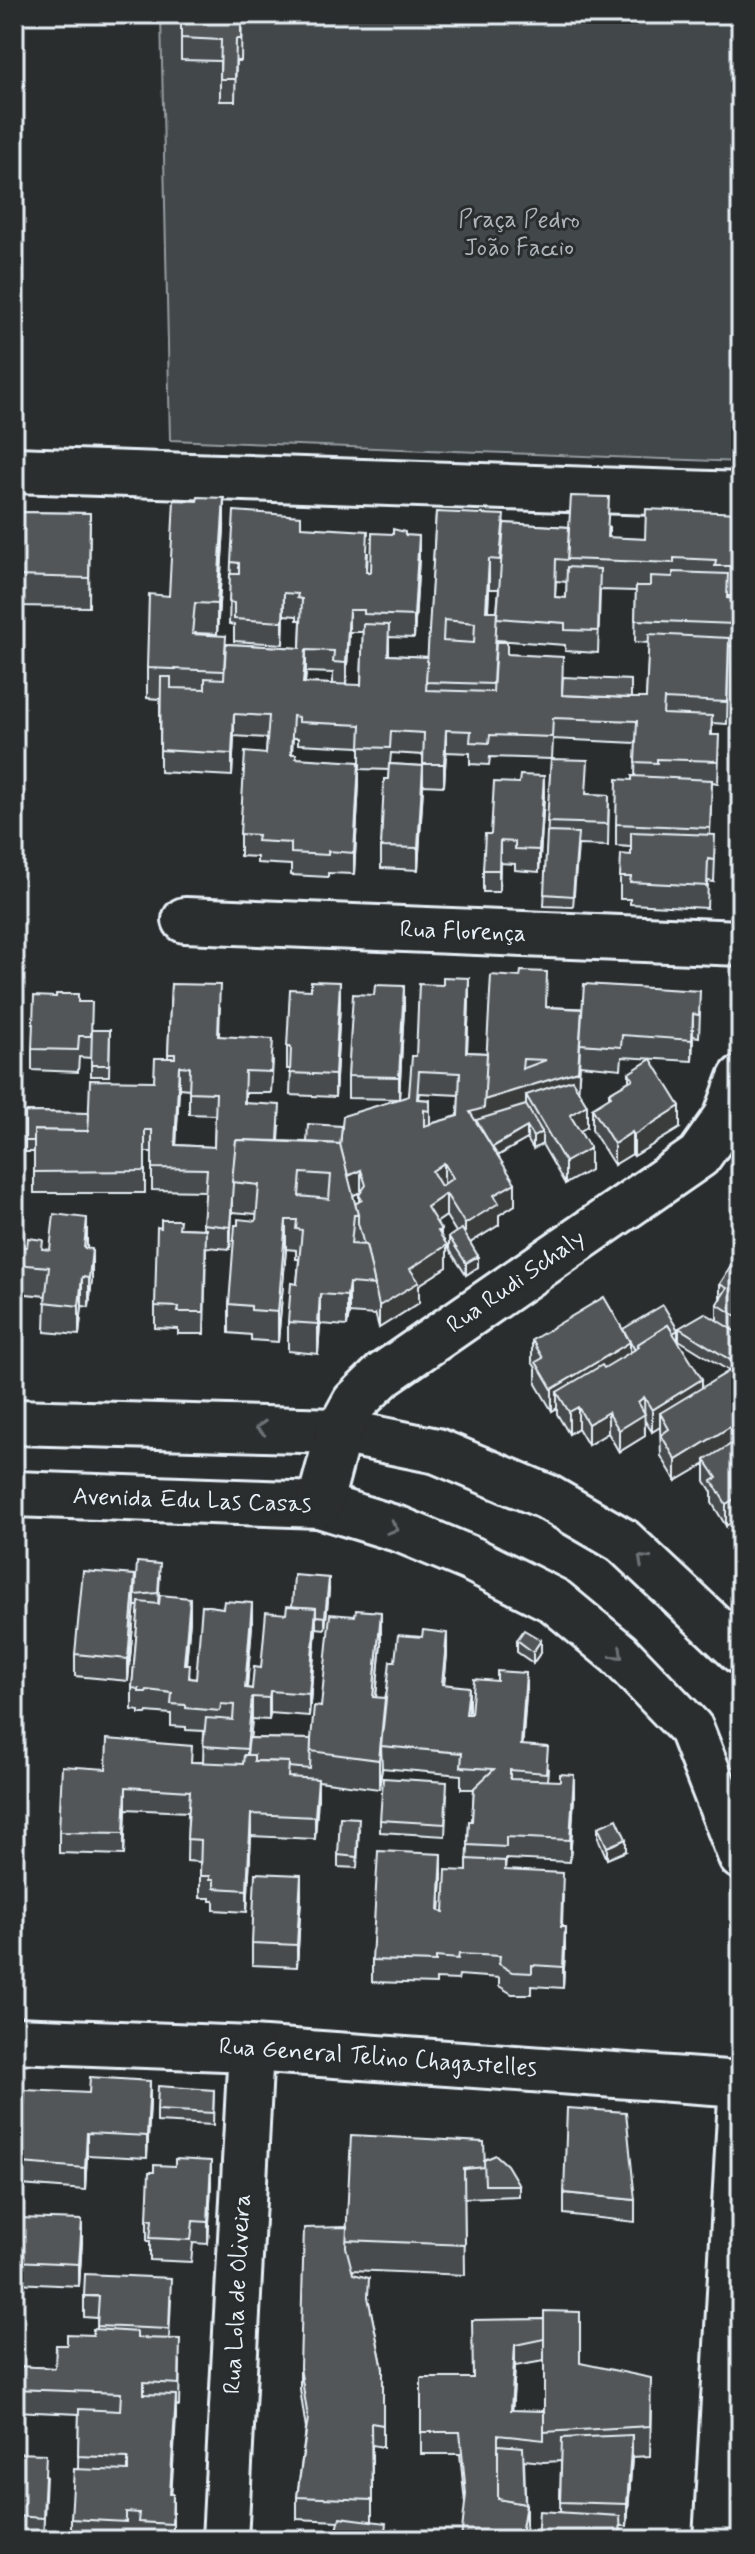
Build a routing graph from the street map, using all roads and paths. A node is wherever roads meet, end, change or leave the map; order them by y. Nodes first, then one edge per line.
1 (14, 470) edge
2 (741, 495) edge
3 (185, 920) dead end
4 (741, 943) edge
5 (741, 1078) edge
6 (14, 1422) edge
7 (339, 1431) junction
8 (14, 1494) edge
9 (319, 1505) junction
10 (741, 1652) edge
11 (741, 1857) edge
12 (14, 2040) edge
13 (251, 2049) junction
14 (741, 2084) edge
15 (741, 2098) edge
16 (225, 2540) edge
17 (716, 2540) edge

1 - 2 street
3 - 4 street, Rua Florença
5 - 7 street, Rua Rudi Schaly
7 -> 6 street
7 - 9 street, Rua Rudi Schaly
10 -> 7 street
8 - 9 street, Avenida Edu Las Casas
9 -> 11 street, Avenida Edu Las Casas
12 - 13 street, Rua General Telino Chagastelles
13 - 14 street, Rua General Telino Chagastelles
13 - 16 street, Rua Lola de Oliveira
15 - 17 street

